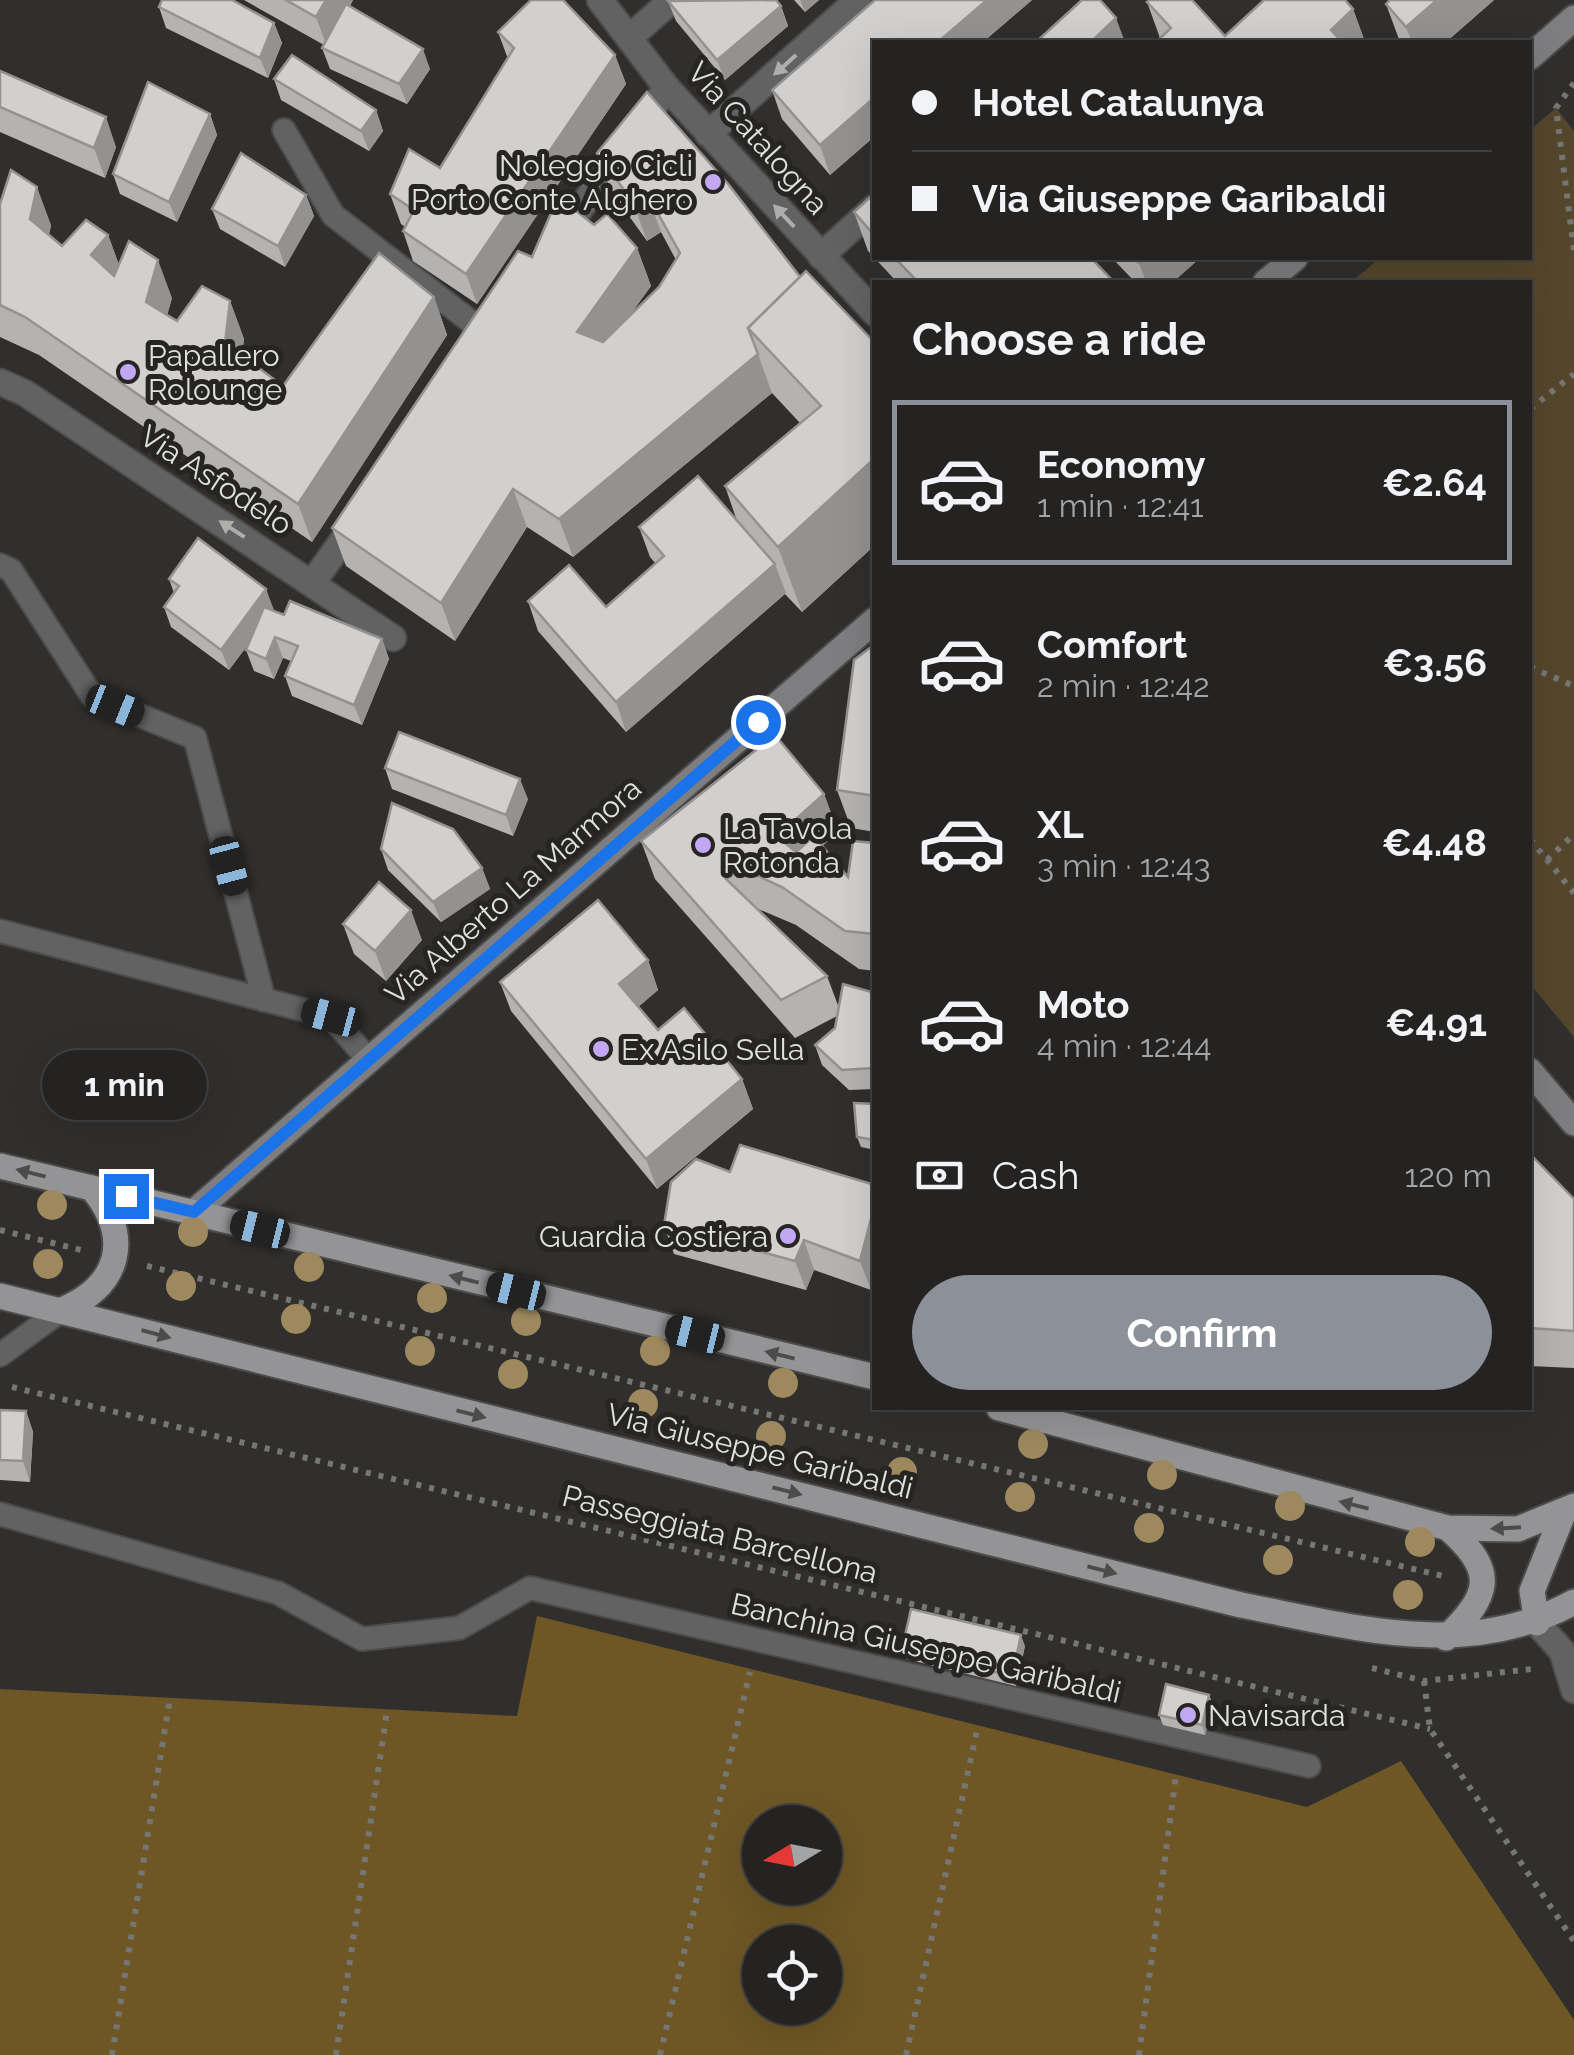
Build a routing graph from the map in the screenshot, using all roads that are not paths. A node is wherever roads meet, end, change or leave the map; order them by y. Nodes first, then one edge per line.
1 (672, 0) edge
2 (858, 0) edge
3 (605, 2) edge
4 (1574, 18) edge
5 (630, 38) junction
6 (1532, 54) edge
7 (667, 88) junction
8 (284, 130) dead end
9 (708, 134) junction
10 (872, 210) edge
11 (821, 256) junction
12 (544, 258) edge
13 (1293, 260) edge
14 (1268, 280) edge
15 (872, 310) edge
16 (489, 335) edge
17 (0, 382) edge
18 (368, 505) edge
19 (0, 565) edge
20 (314, 582) junction
21 (872, 623) edge
22 (394, 638) dead end
23 (0, 931) edge
24 (264, 1000) junction
25 (369, 1060) junction
26 (1532, 1073) edge
27 (1574, 1123) edge
28 (0, 1166) edge
29 (92, 1188) junction
30 (194, 1212) junction
31 (0, 1296) edge
32 (62, 1310) junction
33 (0, 1354) edge
34 (872, 1377) edge
35 (1006, 1410) edge
36 (1568, 1510) edge
37 (0, 1514) edge
38 (1448, 1528) junction
39 (1574, 1602) edge
40 (1537, 1622) junction
41 (1446, 1638) junction
42 (1574, 1690) edge
43 (1309, 1766) dead end

1 - 5 street
2 -> 9 street
3 - 5 street, Via Catalogna
4 - 6 main road
5 - 7 street, Via Catalogna
7 - 9 street, Via Catalogna
7 - 12 street
8 - 16 lane
11 -> 9 street, Via Catalogna
10 - 11 street
11 - 15 street, Via Catalogna
13 - 14 main road
20 -> 17 street, Via Asfodelo
18 - 20 street
19 - 24 lane
20 - 22 street, Via Asfodelo
21 - 25 main road, Via Alberto La Marmora
23 - 24 lane
24 - 25 lane
25 - 30 main road, Via Alberto La Marmora
26 - 27 main road
29 -> 28 main road
29 - 30 main road
29 - 32 main road
34 -> 30 main road
31 - 32 main road, Via Giuseppe Garibaldi
32 - 33 lane
32 -> 41 main road, Via Giuseppe Garibaldi
38 -> 35 main road
36 -> 38 main road
36 - 40 main road
37 - 43 lane, Banchina Giuseppe Garibaldi
38 - 41 main road
39 - 40 main road, Via Giuseppe Garibaldi
40 - 41 main road, Via Giuseppe Garibaldi
40 - 42 street

